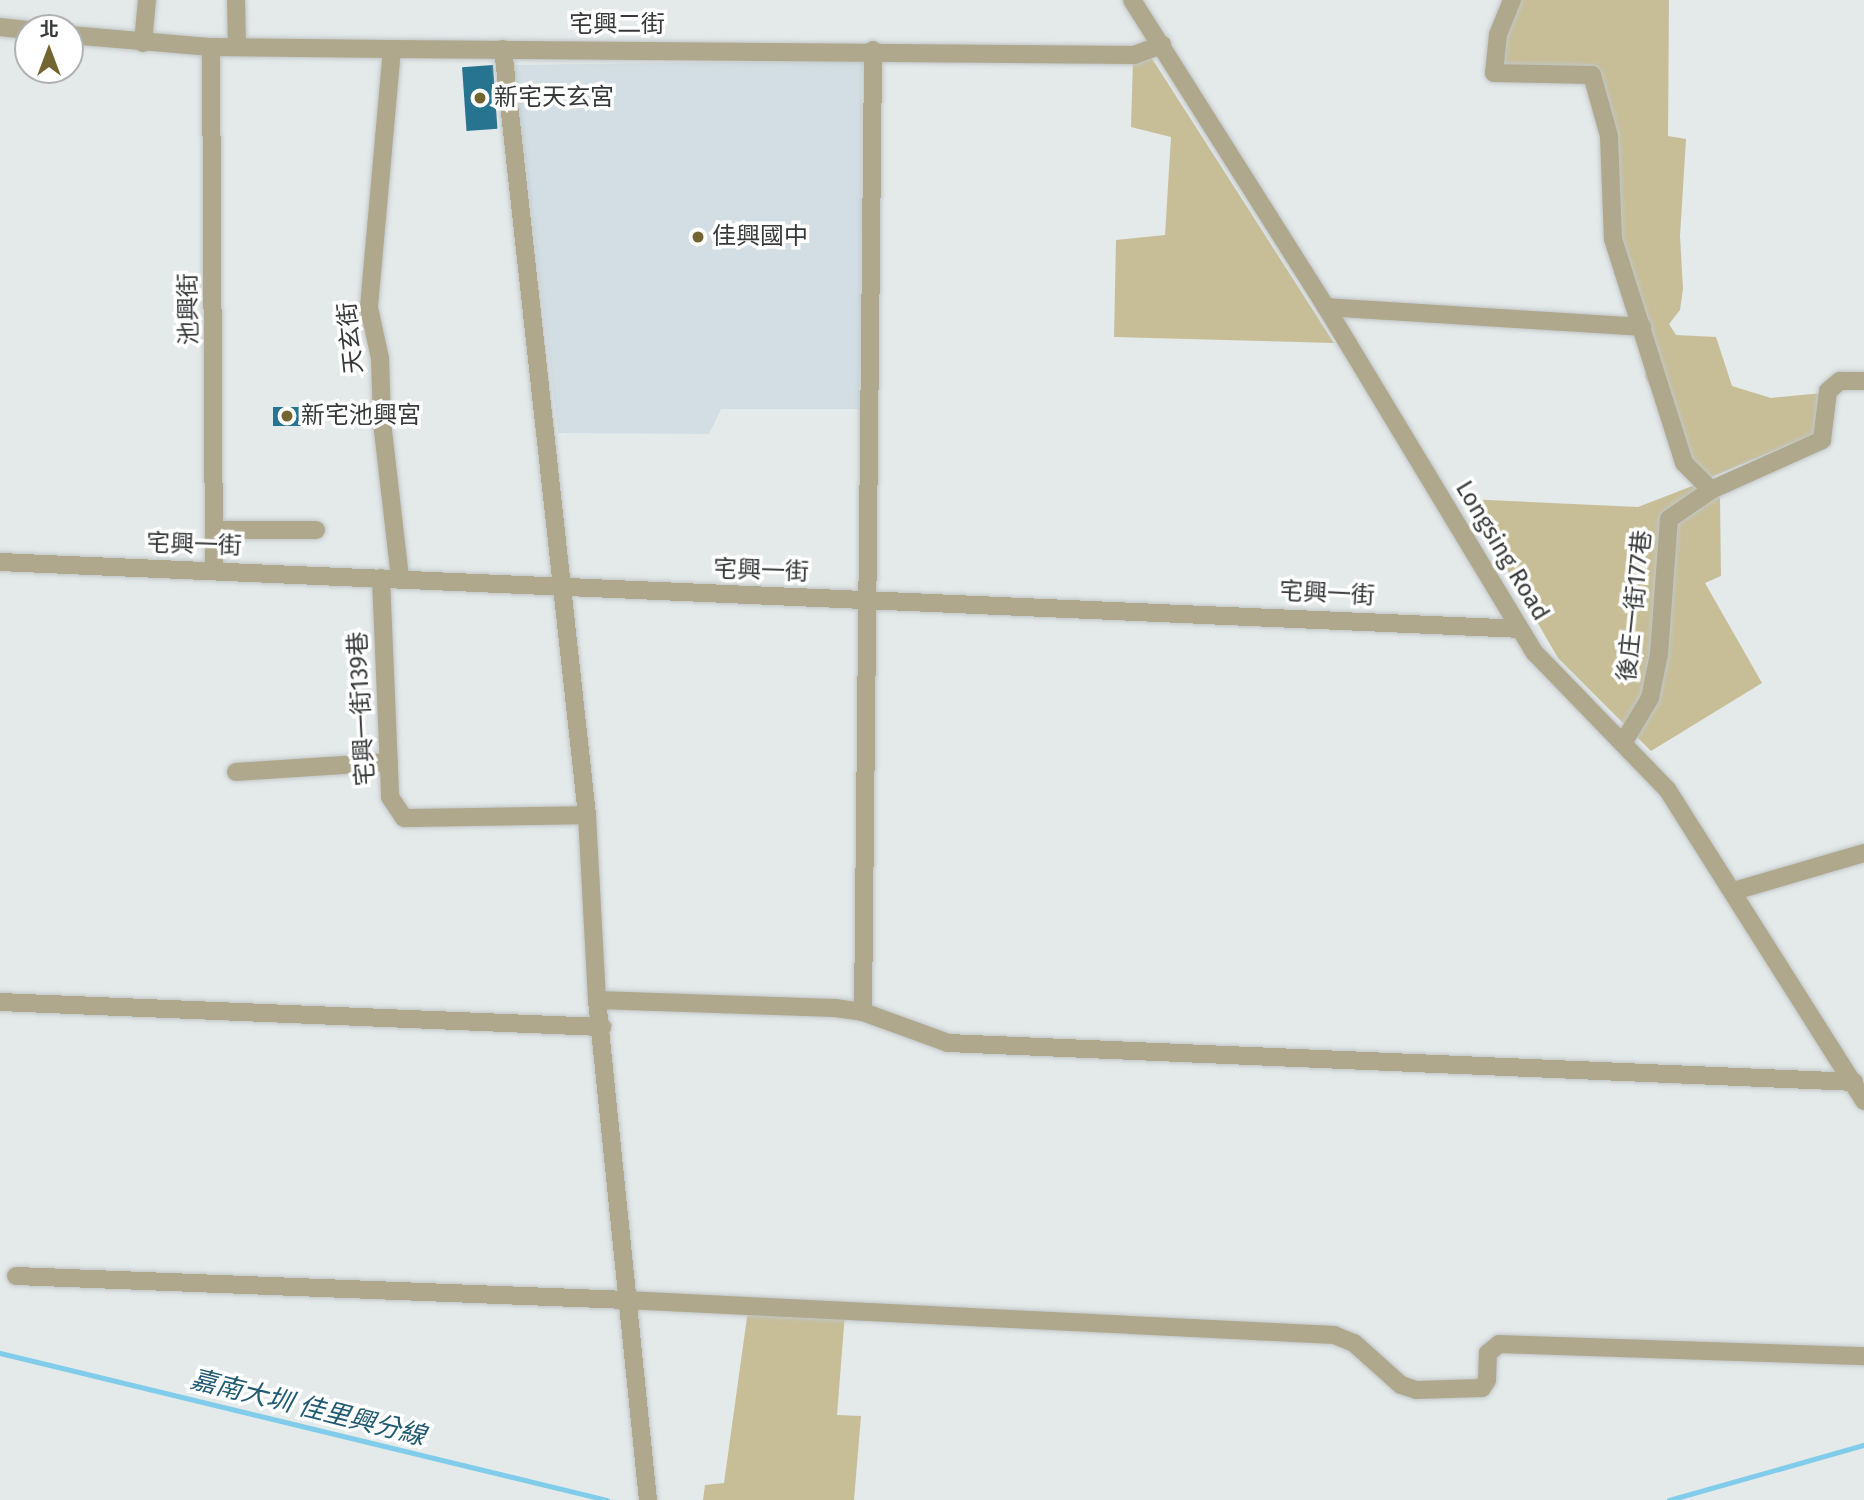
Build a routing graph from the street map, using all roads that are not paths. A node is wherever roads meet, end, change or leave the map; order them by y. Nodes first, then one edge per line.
1 (147, 0) edge
2 (236, 0) edge
3 (1132, 0) edge
4 (1512, 0) edge
5 (84, 37) edge
6 (143, 43) junction
7 (1162, 45) junction
8 (211, 47) junction
9 (237, 47) junction
10 (392, 49) junction
11 (503, 49) junction
12 (873, 50) junction
13 (1326, 307) junction
14 (1642, 327) junction
15 (1864, 381) edge
16 (1711, 490) junction
17 (215, 530) junction
18 (316, 530) dead end
19 (0, 562) edge
20 (215, 570) junction
21 (381, 578) junction
22 (400, 578) junction
23 (561, 588) junction
24 (868, 600) junction
25 (1520, 629) junction
26 (1623, 743) junction
27 (389, 762) junction
28 (236, 772) dead end
29 (587, 815) junction
30 (1864, 853) edge
31 (1734, 891) junction
32 (597, 1000) junction
33 (0, 1002) edge
34 (863, 1012) junction
35 (602, 1027) junction
36 (1854, 1082) junction
37 (1864, 1101) edge
38 (16, 1276) dead end
39 (626, 1300) junction
40 (1864, 1356) edge
41 (648, 1500) edge

1 - 6 street
2 - 9 street
3 - 7 street, Longsing Road
4 - 14 street
5 - 6 street, 宅興二街
6 - 8 street, 宅興二街
7 - 12 street, 宅興二街
7 - 13 street, Longsing Road
8 - 9 street, 宅興二街
8 - 17 street, 池興街
9 - 10 street, 宅興二街
10 - 11 street, 宅興二街
10 - 22 street, 天玄街
11 - 12 street, 宅興二街
11 - 23 street
12 - 24 street
13 - 14 street
13 - 25 street, Longsing Road
14 - 16 street
15 - 16 street, 後庄一街177巷
16 - 26 street, 後庄一街177巷
17 - 18 street
17 - 20 street, 池興街
19 - 20 street, 宅興一街
20 - 21 street, 宅興一街
21 - 22 street, 宅興一街
21 - 27 street, 宅興一街139巷
22 - 23 street, 宅興一街
23 - 24 street, 宅興一街
23 - 29 street
24 - 25 street, 宅興一街
24 - 34 street
25 - 26 street, Longsing Road
26 - 31 street, Longsing Road
27 - 28 street
27 - 29 street, 宅興一街139巷
29 - 32 street
30 - 31 street
31 - 36 street, Longsing Road
32 - 34 street
32 - 35 street
33 - 35 street
34 - 36 street
35 - 39 street
36 - 37 street, Longsing Road
38 - 39 street
39 - 40 street
39 - 41 street

